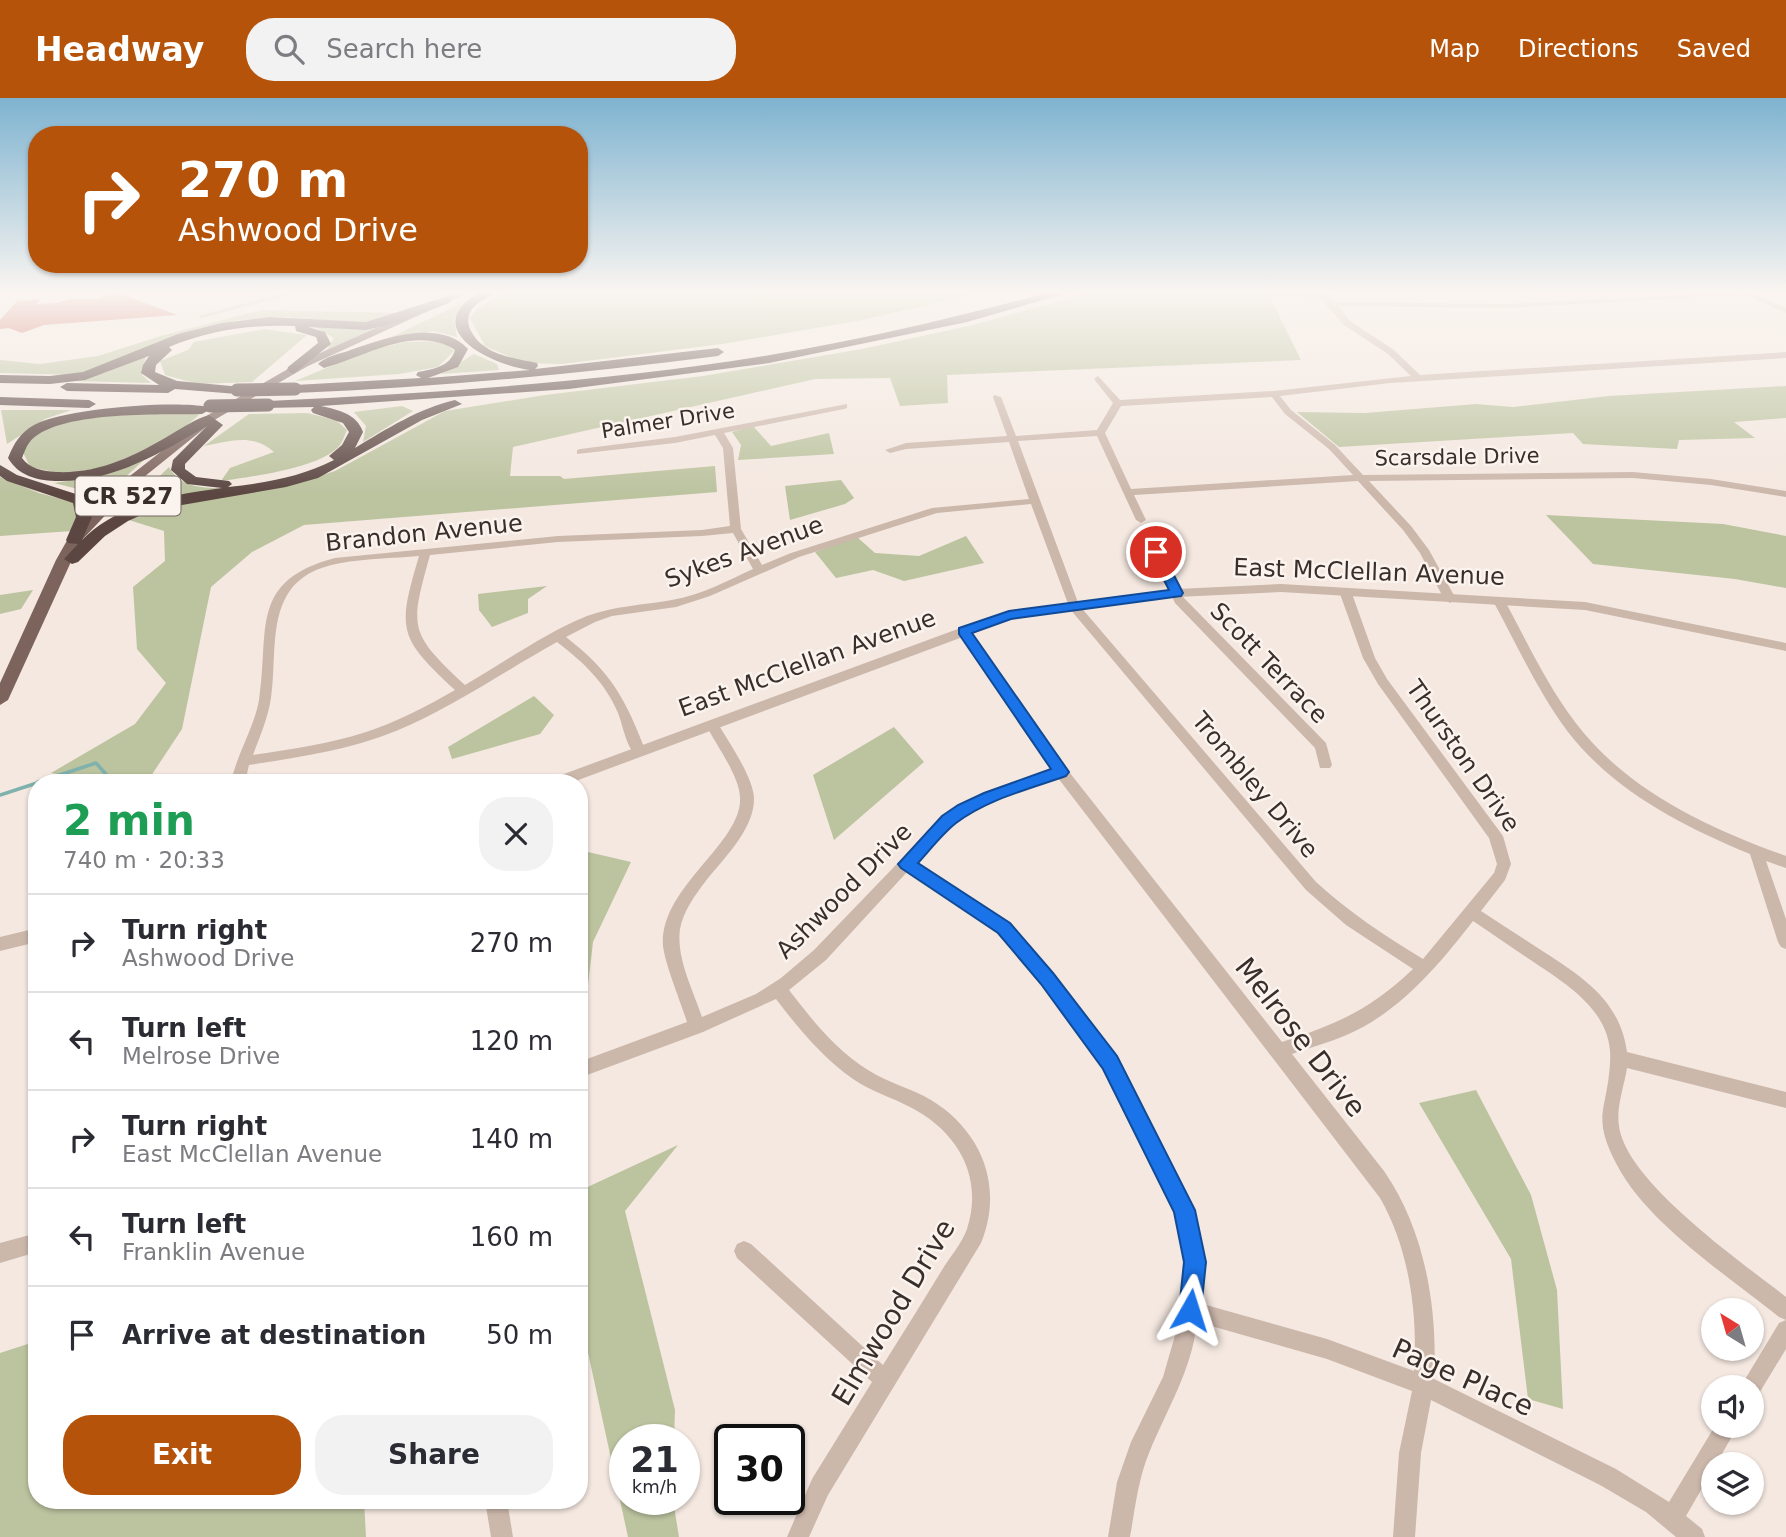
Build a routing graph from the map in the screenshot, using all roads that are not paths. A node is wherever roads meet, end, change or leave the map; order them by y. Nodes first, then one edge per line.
1 (127, 359) edge
2 (154, 359) edge
3 (307, 359) edge
4 (316, 359) edge
5 (334, 359) edge
6 (338, 359) edge
7 (458, 359) edge
8 (497, 359) edge
9 (662, 359) edge
10 (754, 359) edge
11 (1398, 359) edge
12 (1720, 359) edge
13 (656, 360) junction
14 (324, 364) junction
15 (292, 370) junction
16 (687, 371) junction
17 (1418, 378) junction
18 (0, 379) edge
19 (1098, 379) dead end
20 (0, 385) edge
21 (317, 388) junction
22 (237, 390) junction
23 (1273, 394) junction
24 (997, 397) dead end
25 (0, 401) edge
26 (1118, 403) junction
27 (268, 405) junction
28 (844, 406) dead end
29 (209, 415) junction
30 (718, 431) junction
31 (1100, 433) junction
32 (1012, 437) junction
33 (890, 450) dead end
34 (580, 452) dead end
35 (0, 469) edge
36 (1359, 478) junction
37 (1128, 492) junction
38 (1786, 494) edge
39 (1036, 501) junction
40 (736, 529) junction
41 (74, 540) junction
42 (425, 553) junction
43 (72, 559) junction
44 (760, 570) junction
45 (55, 583) junction
46 (1345, 591) junction
47 (1177, 593) junction
48 (1450, 599) junction
49 (1499, 601) junction
50 (1074, 606) junction
51 (964, 631) junction
52 (557, 636) junction
53 (1786, 647) edge
54 (464, 691) junction
55 (0, 700) edge
56 (712, 725) junction
57 (639, 752) junction
58 (244, 761) junction
59 (1325, 765) dead end
60 (1061, 772) junction
61 (240, 774) edge
62 (580, 774) edge
63 (1756, 852) junction
64 (1786, 862) edge
65 (906, 864) junction
66 (1471, 912) junction
67 (28, 936) edge
68 (1786, 942) edge
69 (0, 944) edge
70 (1424, 968) junction
71 (778, 989) junction
72 (696, 1027) junction
73 (1279, 1051) junction
74 (1619, 1058) junction
75 (588, 1067) edge
76 (1786, 1100) edge
77 (28, 1245) edge
78 (744, 1251) dead end
79 (0, 1253) edge
80 (1190, 1310) junction
81 (1786, 1310) edge
82 (1786, 1330) edge
83 (1759, 1375) edge
84 (885, 1380) junction
85 (1423, 1385) junction
86 (1720, 1438) edge
87 (497, 1509) edge
88 (1672, 1517) junction
89 (502, 1537) edge
90 (797, 1537) edge
91 (1119, 1537) edge
92 (1405, 1537) edge
93 (1694, 1537) edge

1 - 18 highway
2 - 22 highway
3 - 15 highway
4 - 15 main road, CR 527
5 - 14 main road, CR 527
6 - 14 highway
7 - 21 highway
8 - 13 highway
9 - 13 highway
10 - 16 highway
11 - 17 street
12 - 17 street
13 - 21 highway
14 - 29 main road, CR 527
15 - 29 main road, CR 527
16 - 27 highway
16 - 43 highway
17 - 23 street
19 - 26 street
20 - 22 highway
21 - 22 highway, bridge
23 - 26 street
23 - 36 street
24 - 32 street
25 - 29 highway
26 - 31 street
27 - 29 highway, bridge
27 - 29 highway
28 - 30 street, Palmer Drive
29 - 29 highway
29 - 41 main road, CR 527
29 - 43 main road, CR 527
30 - 34 street, Palmer Drive
30 - 40 street
31 - 32 street
31 - 37 street, Scott Terrace
32 - 33 street
32 - 39 street
35 - 41 highway
36 - 37 street, Scarsdale Drive
36 - 38 street, Scarsdale Drive
36 - 48 street
37 - 47 street, Scott Terrace
39 - 44 street, Sykes Avenue
39 - 50 street
40 - 42 street, Brandon Avenue
40 - 44 street
41 - 45 main road, CR 527
42 - 54 street
42 - 58 street, Brandon Avenue
43 - 45 main road, CR 527
44 - 52 street, Sykes Avenue
45 - 55 main road, CR 527
46 - 47 street, East McClellan Avenue
46 - 48 street, East McClellan Avenue
46 - 66 street, Thurston Drive
47 - 50 street, East McClellan Avenue
47 - 59 street, Scott Terrace
48 - 49 street, East McClellan Avenue
49 - 53 street, East McClellan Avenue
49 - 63 street
50 - 51 street, East McClellan Avenue
50 - 70 street, Trombley Drive
51 - 56 street, East McClellan Avenue
51 - 60 street, Melrose Drive
52 - 54 street, Sykes Avenue
52 - 57 street
54 - 58 street, Sykes Avenue
56 - 57 street, East McClellan Avenue
56 - 72 street
57 - 62 street, East McClellan Avenue
58 - 61 street, Brandon Avenue
60 - 65 street, Ashwood Drive
60 - 73 street, Melrose Drive
63 - 64 street
63 - 68 street
65 - 71 street, Ashwood Drive
65 - 80 street
66 - 70 street, Thurston Drive
66 - 74 street
67 - 69 street
70 - 73 street, Thurston Drive
71 - 72 street, Ashwood Drive
71 - 84 street, Elmwood Drive
72 - 75 street, Ashwood Drive
73 - 85 street, Melrose Drive
74 - 76 street
74 - 81 street
77 - 79 street
78 - 84 street
80 - 85 street, Page Place
80 - 91 street
82 - 83 street
84 - 90 street, Elmwood Drive
85 - 88 street, Page Place
85 - 92 street, Melrose Drive
86 - 88 street
87 - 89 street
88 - 93 street, Page Place

